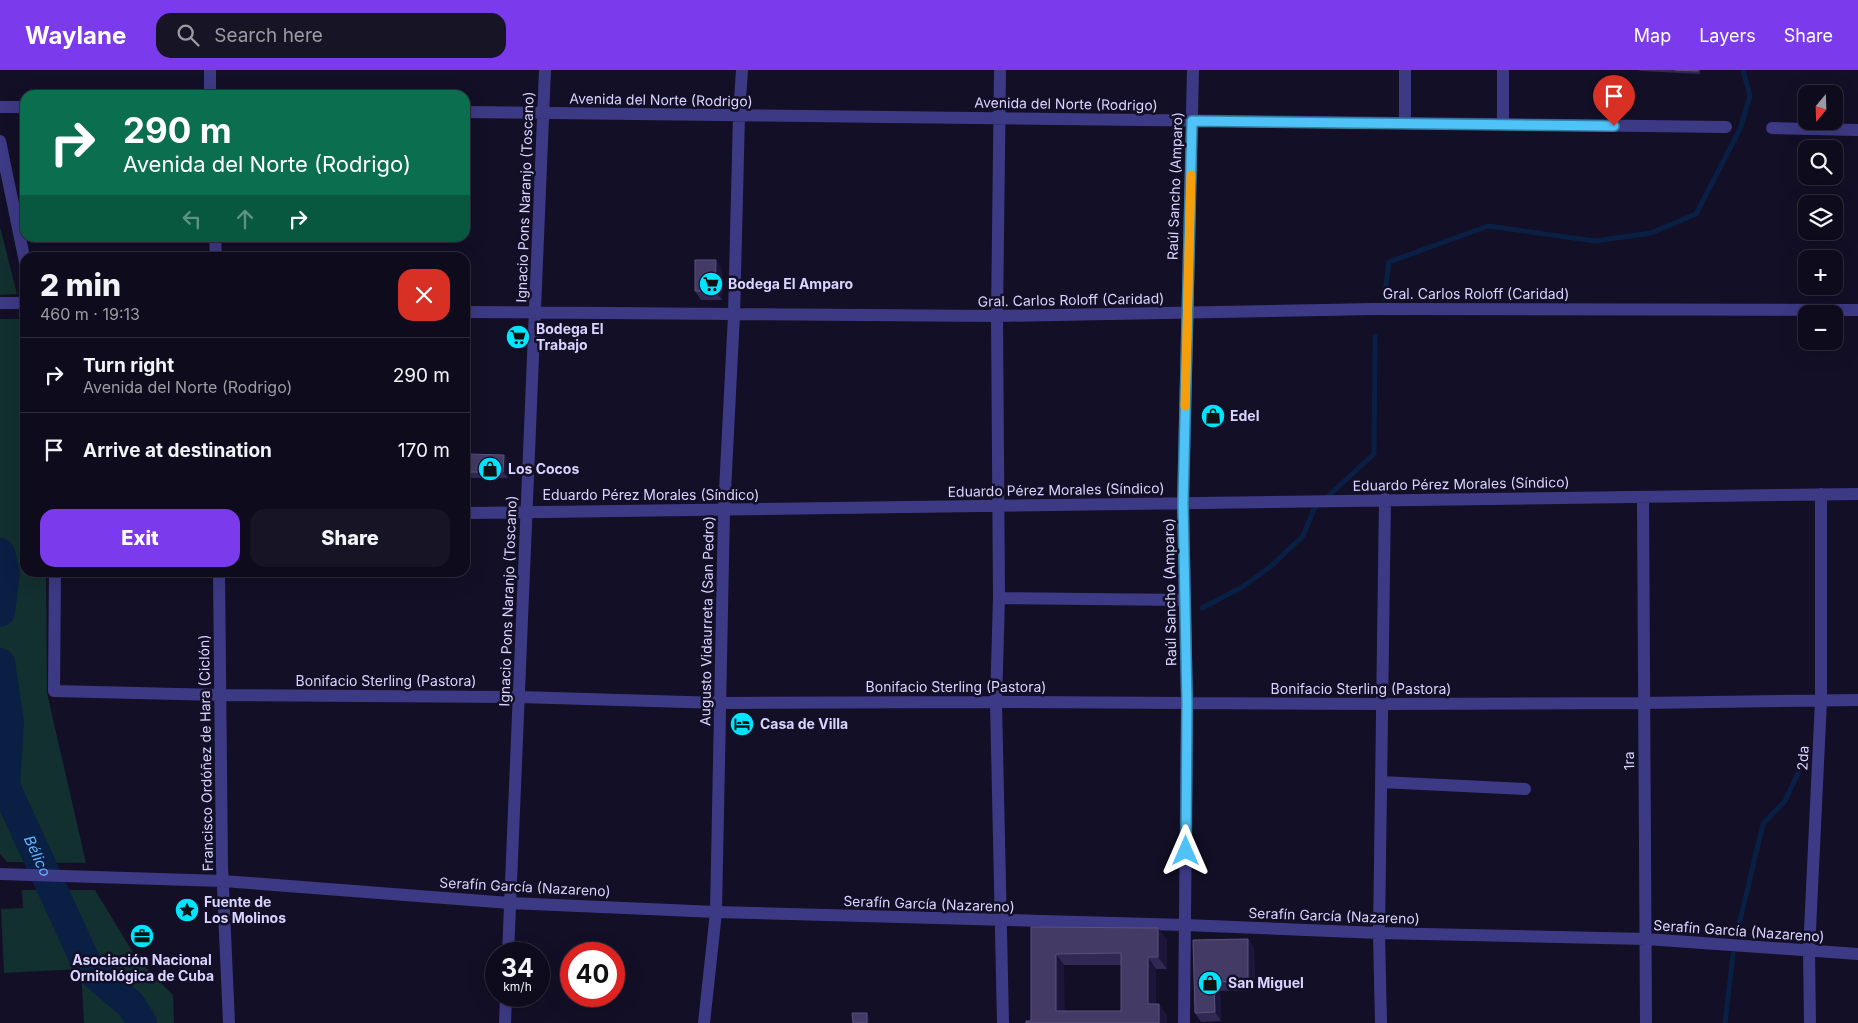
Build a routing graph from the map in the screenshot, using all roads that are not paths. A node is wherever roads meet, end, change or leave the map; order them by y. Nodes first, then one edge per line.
1 (210, 70) edge
2 (545, 70) edge
3 (742, 70) edge
4 (1000, 70) edge
5 (1193, 70) edge
6 (1405, 70) edge
7 (1503, 70) edge
8 (210, 90) edge
9 (0, 107) edge
10 (20, 107) edge
11 (470, 112) edge
12 (544, 113) junction
13 (739, 116) junction
14 (1000, 119) junction
15 (1192, 121) junction
16 (1405, 123) junction
17 (1503, 124) junction
18 (1726, 127) dead end
19 (1772, 128) dead end
20 (1858, 130) edge
21 (0, 141) edge
22 (20, 238) edge
23 (0, 303) edge
24 (20, 303) edge
25 (1858, 310) edge
26 (470, 312) edge
27 (1187, 313) junction
28 (535, 314) junction
29 (734, 315) junction
30 (997, 316) junction
31 (1821, 494) junction
32 (1858, 494) edge
33 (1643, 498) junction
34 (1384, 500) junction
35 (1183, 504) junction
36 (998, 505) junction
37 (724, 510) junction
38 (526, 511) junction
39 (470, 514) edge
40 (56, 577) edge
41 (218, 577) edge
42 (999, 598) junction
43 (1185, 600) junction
44 (220, 695) junction
45 (519, 697) junction
46 (1858, 700) edge
47 (1821, 701) junction
48 (996, 702) junction
49 (720, 703) junction
50 (1187, 703) junction
51 (1643, 703) junction
52 (1382, 704) junction
53 (1381, 782) junction
54 (1525, 789) dead end
55 (0, 874) edge
56 (223, 881) junction
57 (510, 903) junction
58 (716, 912) junction
59 (1000, 921) junction
60 (1185, 925) junction
61 (1379, 933) junction
62 (1646, 939) junction
63 (508, 942) edge
64 (1810, 951) junction
65 (1858, 954) edge
66 (506, 1007) edge
67 (229, 1023) edge
68 (505, 1023) edge
69 (704, 1023) edge
70 (1003, 1023) edge
71 (1184, 1023) edge
72 (1381, 1023) edge
73 (1646, 1023) edge
74 (1810, 1023) edge

1 - 8 street
2 - 12 street, Ignacio Pons Naranjo (Toscano)
3 - 13 street, Augusto Vidaurreta (San Pedro)
4 - 14 street
5 - 15 street, Raúl Sancho (Amparo)
6 - 16 street
7 - 17 street
9 - 10 street
11 - 12 street, Avenida del Norte (Rodrigo)
12 - 13 street, Avenida del Norte (Rodrigo)
12 - 28 street, Ignacio Pons Naranjo (Toscano)
13 - 14 street, Avenida del Norte (Rodrigo)
13 - 29 street, Augusto Vidaurreta (San Pedro)
14 - 15 street, Avenida del Norte (Rodrigo)
14 - 30 street
15 - 16 street, Avenida del Norte (Rodrigo)
15 - 27 street, Raúl Sancho (Amparo)
16 - 17 street, Avenida del Norte (Rodrigo)
17 - 18 street, Avenida del Norte (Rodrigo)
19 - 20 street
21 - 22 street
23 - 24 street
25 - 27 street, Gral. Carlos Roloff (Caridad)
26 - 28 street, Gral. Carlos Roloff (Caridad)
27 - 30 street, Gral. Carlos Roloff (Caridad)
27 - 35 street, Raúl Sancho (Amparo)
28 - 29 street, Gral. Carlos Roloff (Caridad)
28 - 38 street, Ignacio Pons Naranjo (Toscano)
29 - 30 street, Gral. Carlos Roloff (Caridad)
29 - 37 street, Augusto Vidaurreta (San Pedro)
30 - 36 street
31 - 32 street, Eduardo Pérez Morales (Síndico)
31 - 33 street, Eduardo Pérez Morales (Síndico)
31 - 47 street, 2da
33 - 34 street, Eduardo Pérez Morales (Síndico)
33 - 51 street, 1ra
34 - 35 street, Eduardo Pérez Morales (Síndico)
34 - 52 street
35 - 36 street, Eduardo Pérez Morales (Síndico)
35 - 43 street, Raúl Sancho (Amparo)
36 - 37 street, Eduardo Pérez Morales (Síndico)
36 - 42 street
37 - 38 street, Eduardo Pérez Morales (Síndico)
37 - 49 street, Augusto Vidaurreta (San Pedro)
38 - 39 street, Eduardo Pérez Morales (Síndico)
38 - 45 street, Ignacio Pons Naranjo (Toscano)
40 - 44 street, Bonifacio Sterling (Pastora)
41 - 44 street, Francisco Ordóñez de Hara (Ciclón)
42 - 43 street
42 - 48 street
43 - 50 street, Raúl Sancho (Amparo)
44 - 45 street, Bonifacio Sterling (Pastora)
44 - 56 street, Francisco Ordóñez de Hara (Ciclón)
45 - 49 street, Bonifacio Sterling (Pastora)
45 - 57 street, Ignacio Pons Naranjo (Toscano)
46 - 47 street, Bonifacio Sterling (Pastora)
47 - 51 street, Bonifacio Sterling (Pastora)
47 - 64 street, 2da
48 - 49 street, Bonifacio Sterling (Pastora)
48 - 50 street, Bonifacio Sterling (Pastora)
48 - 59 street
49 - 58 street, Augusto Vidaurreta (San Pedro)
50 - 52 street, Bonifacio Sterling (Pastora)
50 - 60 street, Raúl Sancho (Amparo)
51 - 52 street, Bonifacio Sterling (Pastora)
51 - 62 street, 1ra
52 - 53 street
53 - 54 street
53 - 61 street
55 - 56 street, Serafín García (Nazareno)
56 - 57 street, Serafín García (Nazareno)
56 - 67 street, Francisco Ordóñez de Hara (Ciclón)
57 - 58 street, Serafín García (Nazareno)
57 - 63 street, Ignacio Pons Naranjo (Toscano)
58 - 59 street, Serafín García (Nazareno)
58 - 69 street, Augusto Vidaurreta (San Pedro)
59 - 60 street, Serafín García (Nazareno)
59 - 70 street
60 - 61 street, Serafín García (Nazareno)
60 - 71 street, Raúl Sancho (Amparo)
61 - 62 street, Serafín García (Nazareno)
61 - 72 street
62 - 64 street, Serafín García (Nazareno)
62 - 73 street, 1ra
64 - 65 street, Serafín García (Nazareno)
64 - 74 street, 2da
66 - 68 street

